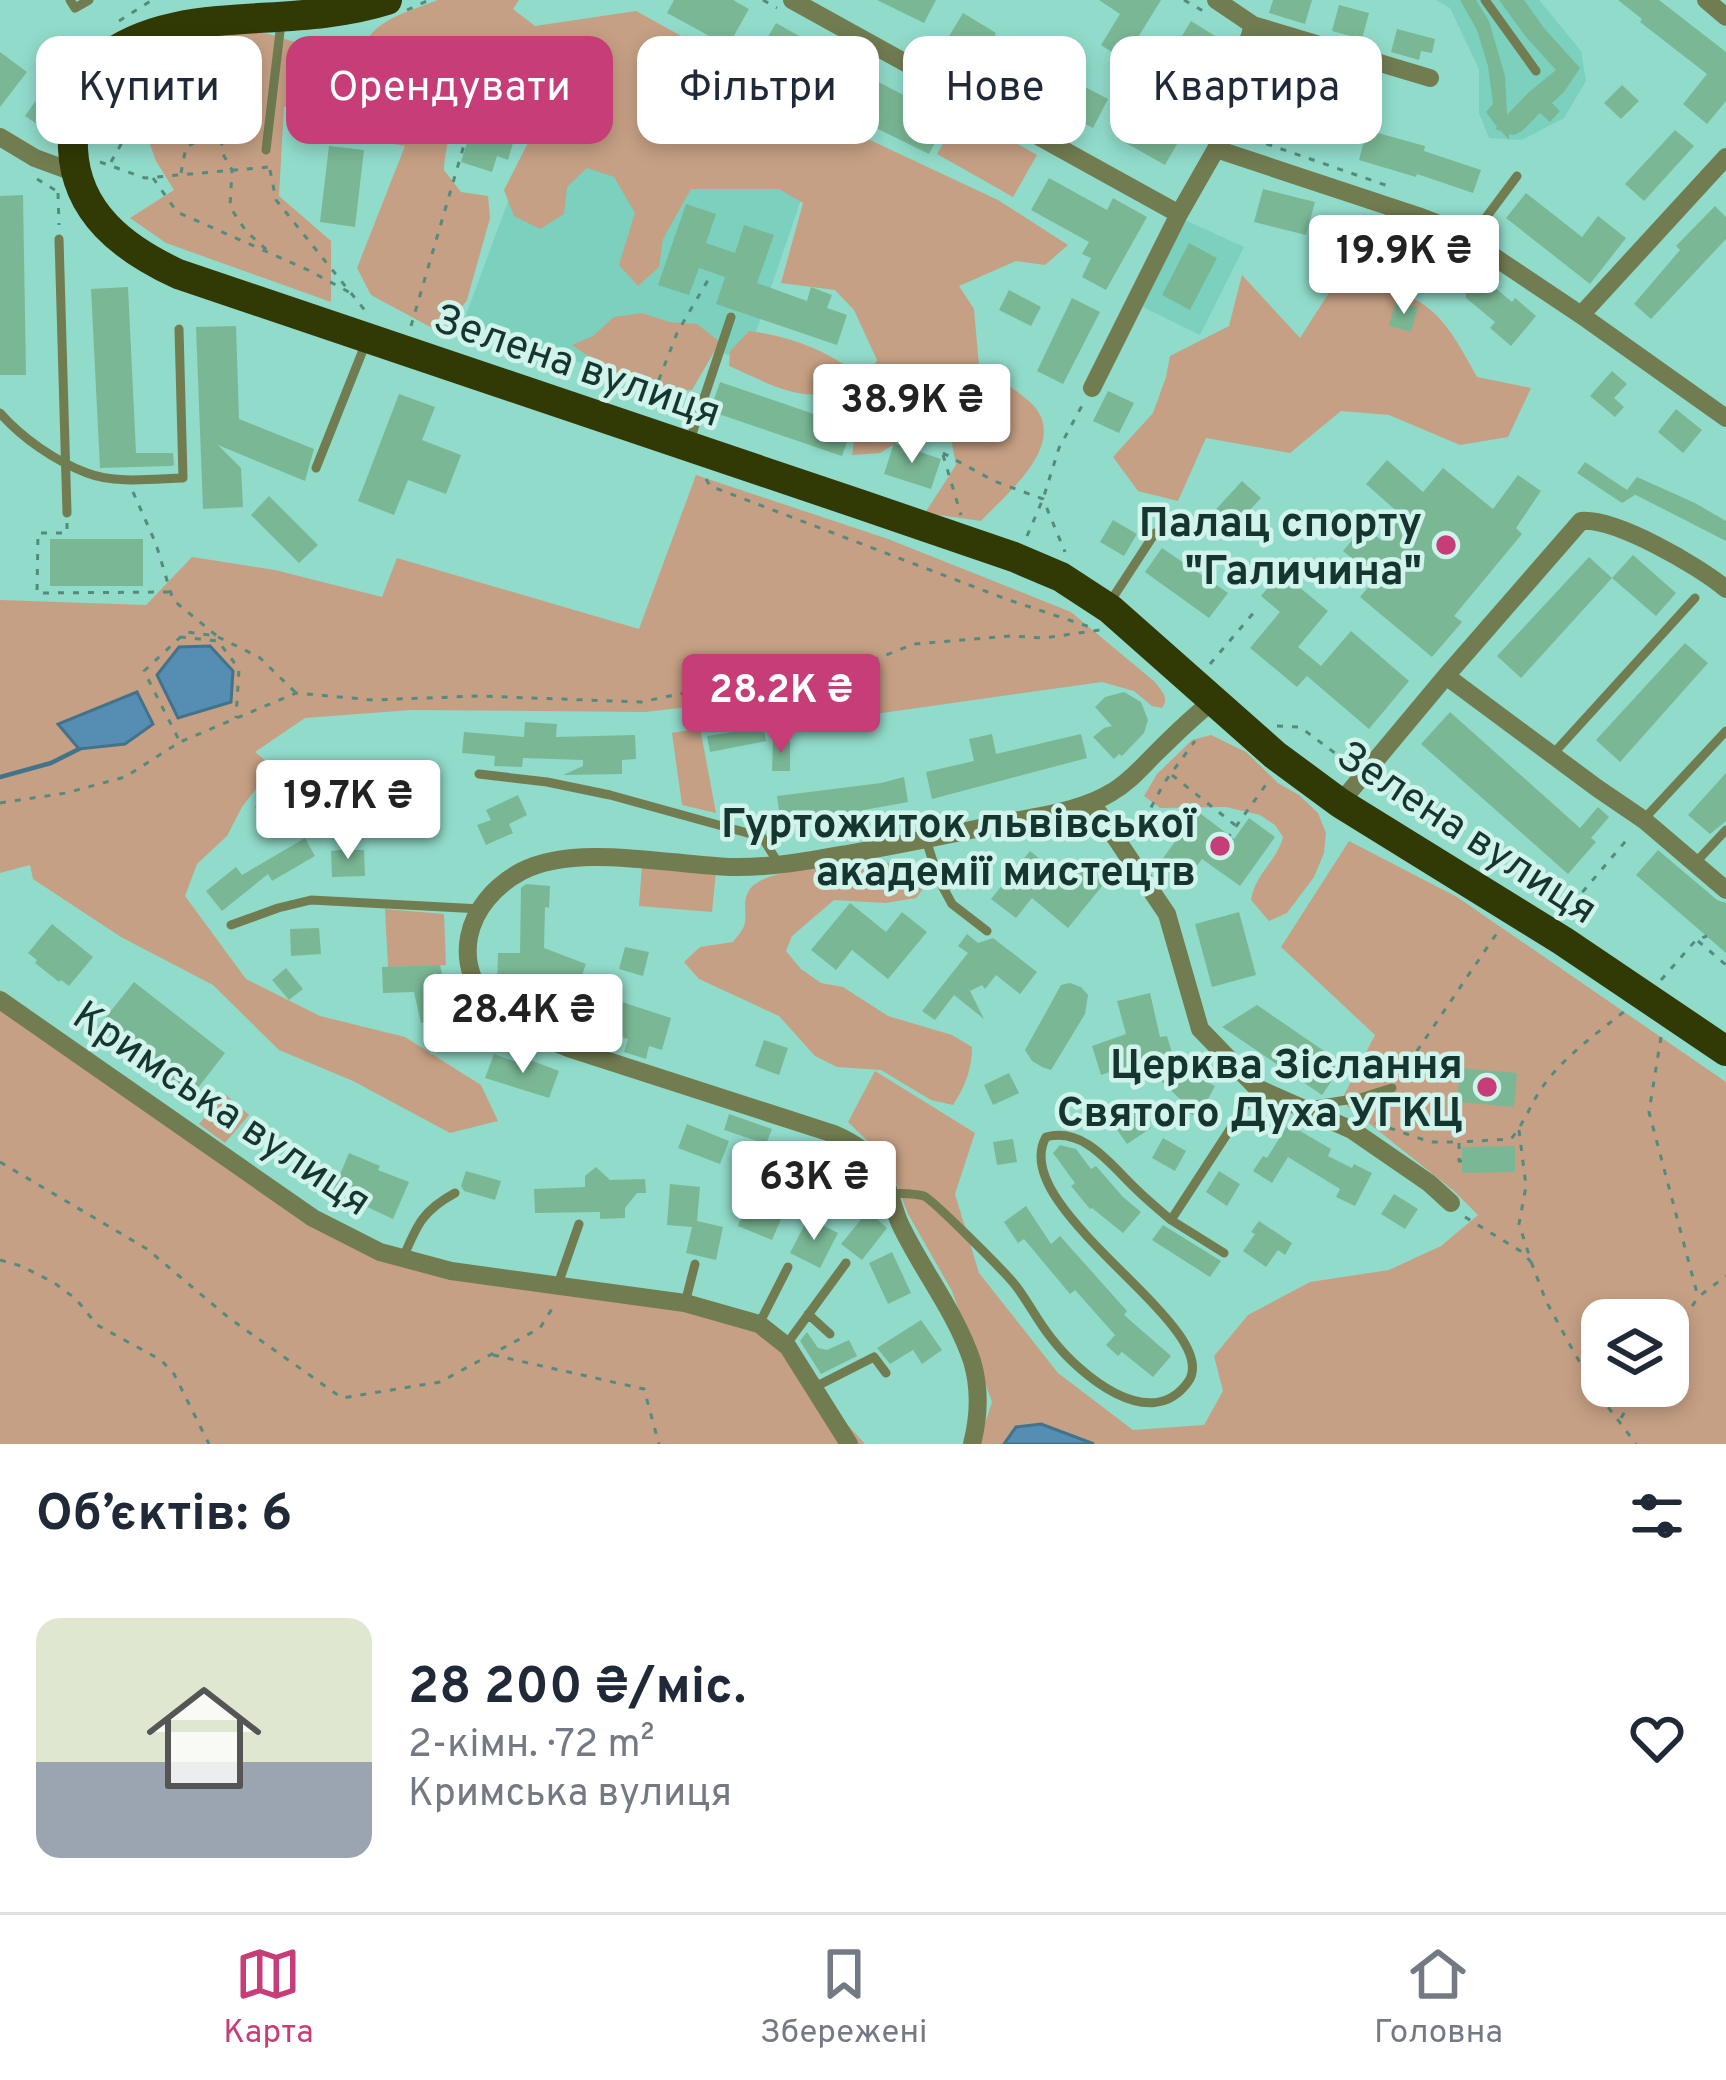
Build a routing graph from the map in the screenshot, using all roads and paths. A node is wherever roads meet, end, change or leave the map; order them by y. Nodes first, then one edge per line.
1 (70, 0) edge
2 (89, 0) edge
3 (429, 0) edge
4 (792, 0) edge
5 (1184, 0) edge
6 (1485, 0) edge
7 (1706, 0) edge
8 (274, 3) edge
9 (1210, 6) edge
10 (390, 8) edge
11 (1726, 16) edge
12 (1253, 25) junction
13 (280, 41) junction
14 (1536, 71) dead end
15 (1430, 78) dead end
16 (273, 98) junction
17 (262, 102) edge
18 (0, 137) edge
19 (192, 144) edge
20 (222, 144) edge
21 (464, 144) edge
22 (1216, 149) junction
23 (266, 150) dead end
24 (110, 166) junction
25 (232, 170) junction
26 (1721, 170) edge
27 (76, 175) junction
28 (181, 175) junction
29 (1517, 176) dead end
30 (153, 178) junction
31 (1178, 214) junction
32 (59, 238) joint
33 (1469, 240) junction
34 (272, 255) junction
35 (708, 280) dead end
36 (350, 292) junction
37 (1581, 315) junction
38 (731, 317) dead end
39 (367, 325) junction
40 (178, 329) dead end
41 (410, 330) dead end
42 (1092, 388) joint
43 (648, 410) dead end
44 (0, 412) edge
45 (1726, 418) edge
46 (694, 456) junction
47 (65, 462) junction
48 (316, 468) dead end
49 (128, 479) junction
50 (1043, 499) junction
51 (67, 513) joint
52 (961, 516) dead end
53 (1155, 532) dead end
54 (1026, 538) dead end
55 (1068, 559) dead end
56 (1726, 589) edge
57 (171, 592) junction
58 (1695, 598) dead end
59 (1107, 606) junction
60 (1256, 610) dead end
61 (217, 636) junction
62 (178, 637) junction
63 (1205, 670) dead end
64 (1446, 676) junction
65 (296, 693) junction
66 (1208, 715) junction
67 (236, 719) junction
68 (1261, 724) dead end
69 (1726, 730) edge
70 (180, 742) junction
71 (1552, 755) junction
72 (1278, 767) dead end
73 (1355, 768) dead end
74 (479, 774) dead end
75 (1171, 774) junction
76 (1374, 780) dead end
77 (0, 803) edge
78 (1092, 803) junction
79 (1340, 803) junction
80 (1644, 820) junction
81 (1237, 826) junction
82 (1726, 830) edge
83 (1227, 839) dead end
84 (926, 840) junction
85 (1122, 848) junction
86 (1696, 862) junction
87 (780, 866) junction
88 (1726, 890) edge
89 (1527, 902) dead end
90 (481, 909) junction
91 (1505, 921) dead end
92 (1558, 922) dead end
93 (231, 925) dead end
94 (987, 931) dead end
95 (1706, 936) dead end
96 (1696, 940) junction
97 (1726, 965) edge
98 (1652, 990) dead end
99 (0, 1000) edge
100 (1629, 1007) dead end
101 (1664, 1023) dead end
102 (1726, 1051) edge
103 (1257, 1088) junction
104 (1392, 1088) joint
105 (1303, 1107) junction
106 (1366, 1119) dead end
107 (1519, 1130) junction
108 (1459, 1142) junction
109 (1462, 1161) dead end
110 (0, 1162) edge
111 (888, 1192) junction
112 (455, 1193) dead end
113 (1451, 1202) joint
114 (1171, 1220) junction
115 (579, 1224) dead end
116 (1224, 1253) dead end
117 (403, 1258) junction
118 (0, 1260) edge
119 (846, 1263) dead end
120 (695, 1264) dead end
121 (1532, 1264) junction
122 (788, 1268) dead end
123 (1726, 1276) edge
124 (561, 1287) junction
125 (1698, 1297) junction
126 (685, 1303) junction
127 (1689, 1311) edge
128 (808, 1314) junction
129 (759, 1324) junction
130 (830, 1334) dead end
131 (786, 1345) junction
132 (491, 1354) junction
133 (886, 1373) dead end
134 (813, 1388) junction
135 (1628, 1407) edge
136 (1620, 1420) junction
137 (209, 1444) edge
138 (659, 1444) edge
139 (848, 1444) edge
140 (972, 1444) edge
141 (1636, 1444) edge

1 - 2 lane
3 - 10 path
4 - 31 street
5 - 9 path
6 - 14 lane
7 - 11 street
8 - 10 main road
8 - 13 lane
8 - 27 main road
9 - 12 street
12 - 15 street
12 - 22 street
13 - 16 lane
13 - 24 path
16 - 17 path
16 - 23 lane
18 - 27 street
19 - 28 path
20 - 25 path
21 - 41 path
22 - 31 street
22 - 33 street
24 - 27 path
24 - 30 path
25 - 28 path
25 - 34 path
25 - 36 path
26 - 37 street
27 - 32 path
27 - 39 main road, Зелена вулиця
28 - 30 path
29 - 33 lane
30 - 34 path
31 - 42 street
32 - 47 lane
33 - 37 street
34 - 36 path
35 - 43 path
36 - 39 path
37 - 45 street
38 - 46 lane
39 - 46 main road, Зелена вулиця
39 - 48 lane
40 - 49 lane
42 - 50 path
44 - 47 lane
46 - 59 main road, Зелена вулиця
46 - 65 path
47 - 49 lane
47 - 51 lane
49 - 57 path
50 - 52 path
50 - 54 path
50 - 55 path
51 - 57 path
53 - 59 lane
56 - 64 street
57 - 61 path
58 - 71 lane
59 - 66 main road, Зелена вулиця
60 - 63 path
61 - 62 path
61 - 65 path
62 - 67 path
62 - 70 path
64 - 71 street
64 - 79 street
65 - 67 path
66 - 75 path
66 - 78 street
66 - 79 main road, Зелена вулиця
67 - 70 path
68 - 73 path
69 - 80 lane
70 - 77 path
71 - 80 street
72 - 81 path
74 - 87 lane
75 - 81 path
75 - 85 path
76 - 89 path
78 - 84 street
78 - 85 street
79 - 102 main road, Зелена вулиця
80 - 86 street
80 - 92 path
81 - 83 path
82 - 86 lane
84 - 87 street
84 - 94 lane
85 - 103 street
86 - 88 street
87 - 90 street
90 - 93 lane
90 - 111 street
91 - 104 path
95 - 96 path
96 - 97 path
96 - 98 path
99 - 117 street, Кримська вулиця
100 - 107 path
101 - 125 path
103 - 105 street
103 - 114 lane
104 - 105 lane
105 - 113 street
106 - 108 path
107 - 108 path
107 - 121 path
108 - 109 path
110 - 132 path
111 - 114 lane
111 - 140 street
112 - 117 lane
113 - 121 path
114 - 116 lane
115 - 124 lane
117 - 124 street, Кримська вулиця
118 - 137 path
119 - 128 lane
120 - 126 lane
121 - 136 path
122 - 129 lane
123 - 125 path
124 - 126 street, Кримська вулиця
124 - 132 path
125 - 127 path
126 - 129 street, Кримська вулиця
128 - 130 lane
128 - 131 lane
129 - 131 street, Кримська вулиця
131 - 134 street, Кримська вулиця
132 - 138 path
133 - 134 lane
134 - 139 street, Кримська вулиця
135 - 136 path
136 - 141 path

